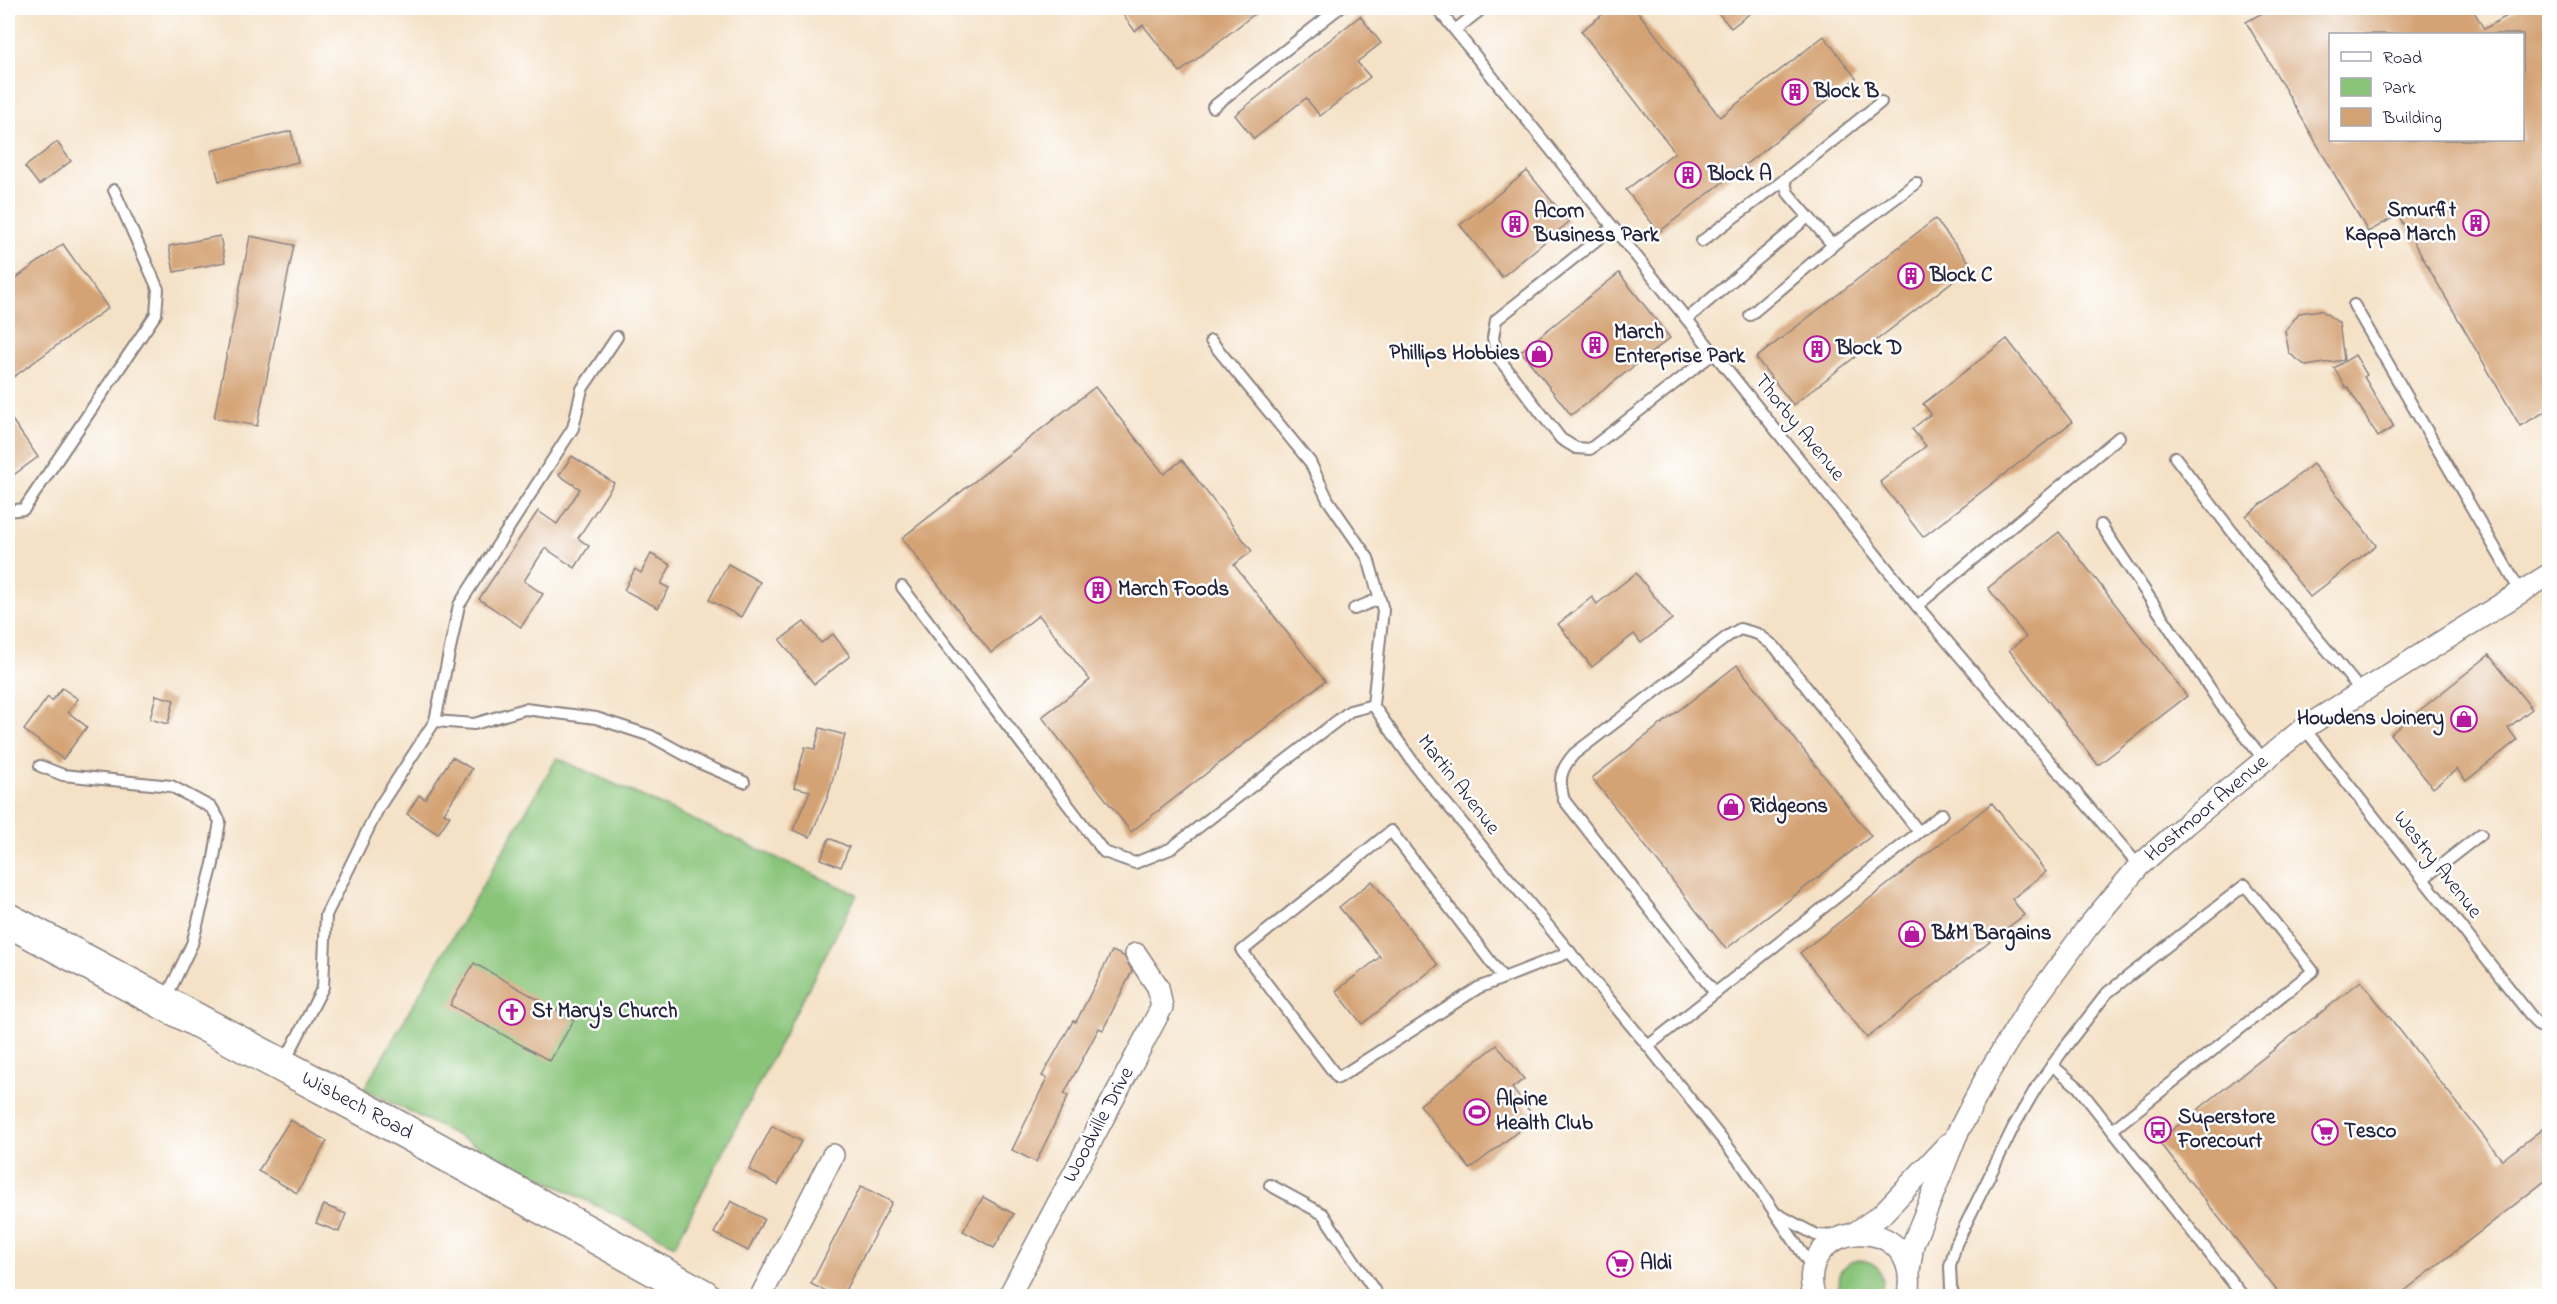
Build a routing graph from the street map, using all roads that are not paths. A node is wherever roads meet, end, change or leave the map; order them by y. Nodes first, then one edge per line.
1 (1339, 8) edge
2 (1437, 8) edge
3 (1483, 8) edge
4 (1455, 30) junction
5 (1881, 102) dead end
6 (1213, 107) dead end
7 (1784, 180) junction
8 (1916, 183) dead end
9 (114, 190) dead end
10 (1808, 217) junction
11 (1613, 227) junction
12 (1838, 241) junction
13 (1702, 242) dead end
14 (2354, 305) dead end
15 (1750, 315) dead end
16 (1687, 319) junction
17 (617, 337) dead end
18 (1211, 341) dead end
19 (1714, 352) junction
20 (2119, 437) dead end
21 (2175, 457) dead end
22 (8, 511) edge
23 (2100, 525) dead end
24 (2550, 574) edge
25 (902, 587) dead end
26 (2520, 591) junction
27 (1379, 599) junction
28 (1917, 606) junction
29 (1354, 609) dead end
30 (2362, 692) junction
31 (1373, 705) junction
32 (435, 721) junction
33 (2304, 729) junction
34 (2264, 760) junction
35 (40, 766) dead end
36 (744, 782) dead end
37 (1942, 814) dead end
38 (1918, 832) junction
39 (2481, 834) dead end
40 (2139, 866) junction
41 (2423, 879) junction
42 (8, 920) edge
43 (1570, 952) junction
44 (1136, 954) dead end
45 (1503, 978) junction
46 (1714, 993) junction
47 (163, 1003) junction
48 (2539, 1026) dead end
49 (1648, 1046) junction
50 (2052, 1065) junction
51 (282, 1066) junction
52 (2112, 1130) junction
53 (1956, 1136) junction
54 (833, 1155) dead end
55 (1270, 1185) dead end
56 (1776, 1213) junction
57 (1850, 1234) junction
58 (1813, 1270) junction
59 (1910, 1287) edge
60 (1812, 1295) edge
61 (704, 1296) edge
62 (761, 1296) edge
63 (1009, 1296) edge
64 (1378, 1296) edge
65 (1954, 1296) edge
66 (2243, 1296) edge

1 - 6 lane
2 - 4 lane, Thorby Avenue
3 - 4 lane
4 - 11 lane, Thorby Avenue
5 - 7 lane
7 - 10 lane
7 - 13 lane
8 - 12 lane
9 - 22 lane
10 - 12 lane
10 - 16 lane
11 - 16 lane, Thorby Avenue
11 - 19 lane
12 - 15 lane
14 - 26 lane
16 - 19 lane, Thorby Avenue
17 - 32 lane
18 - 27 lane
19 - 28 lane, Thorby Avenue
20 - 28 lane
21 - 30 lane
23 - 34 lane
24 - 26 street, Hostmoor Avenue
25 - 31 lane
26 - 30 street, Hostmoor Avenue
27 - 29 lane
27 - 31 lane
28 - 40 lane, Thorby Avenue
30 - 33 street, Hostmoor Avenue
31 - 43 lane, Martin Avenue
32 - 36 lane
32 - 51 lane
33 - 34 street, Hostmoor Avenue
33 - 41 lane, Westry Avenue
34 - 40 street, Hostmoor Avenue
35 - 47 lane
37 - 38 lane
38 - 46 lane
38 - 46 lane
39 - 41 lane
40 - 53 street, Hostmoor Avenue
41 - 48 lane, Westry Avenue
42 - 47 highway, Wisbech Road
43 - 45 lane
43 - 49 lane, Martin Avenue
44 - 63 street, Woodville Drive
45 - 45 lane
46 - 49 lane
47 - 51 highway, Wisbech Road
49 - 56 lane, Martin Avenue
50 - 52 lane
50 - 52 lane
50 - 65 lane
51 - 61 highway, Wisbech Road
52 - 66 lane
53 - 57 street, Hostmoor Avenue
53 - 59 street, Hostmoor Avenue
54 - 62 street
55 - 64 lane
56 - 57 lane, Martin Avenue
56 - 58 lane, Martin Avenue
57 - 58 street, Hostmoor Avenue
57 - 59 street
58 - 60 street

